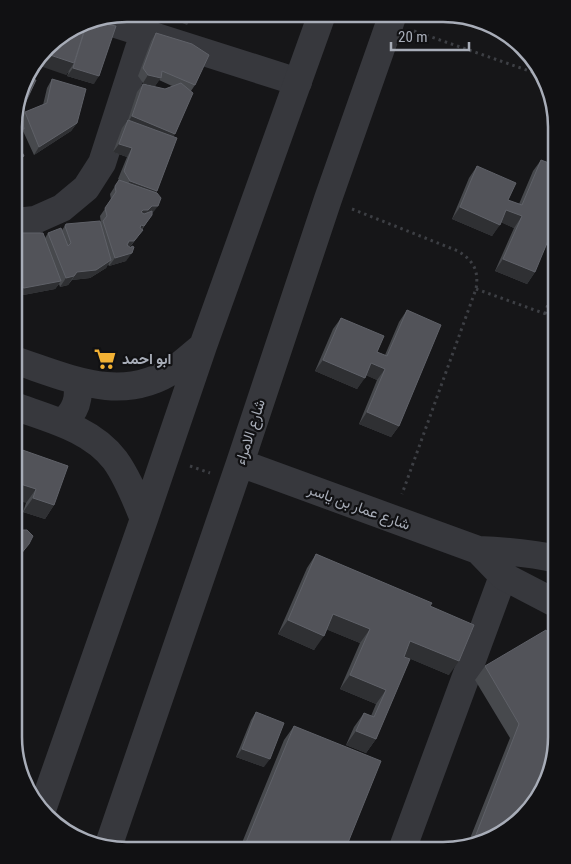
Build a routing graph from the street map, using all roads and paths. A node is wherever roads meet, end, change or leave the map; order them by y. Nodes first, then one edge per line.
1 (319, 22) edge
2 (390, 22) edge
3 (397, 22) edge
4 (115, 24) edge
5 (144, 33) junction
6 (532, 72) edge
7 (298, 82) junction
8 (328, 199) junction
9 (22, 221) edge
10 (476, 289) junction
11 (548, 302) edge
12 (544, 314) junction
13 (548, 315) edge
14 (203, 346) junction
15 (22, 363) edge
16 (77, 381) junction
17 (22, 409) edge
18 (62, 423) junction
19 (166, 457) junction
20 (237, 472) junction
21 (144, 519) junction
22 (393, 519) junction
23 (478, 550) junction
24 (548, 557) edge
25 (503, 576) junction
26 (548, 599) edge
27 (45, 801) edge
28 (110, 840) edge
29 (405, 842) edge

1 - 7 street
2 - 8 street, شارع الامراء
3 - 6 path
4 - 5 street
5 - 7 street
5 - 9 street
7 - 14 street
8 - 10 path
8 - 20 street, شارع الامراء
10 - 12 path
10 - 22 path
11 - 12 path
12 - 13 path
14 - 16 street
14 - 19 street
15 - 16 street
16 - 18 street
17 - 18 street
18 - 21 street
19 - 20 path
19 - 21 street
20 - 22 street, شارع عمار بن ياسر
20 - 28 street, شارع الامراء
21 - 27 street
22 - 23 street, شارع عمار بن ياسر
23 - 24 street, شارع عمار بن ياسر
23 - 25 street, شارع عمار بن ياسر
25 - 26 street, شارع عمار بن ياسر
25 - 29 street

